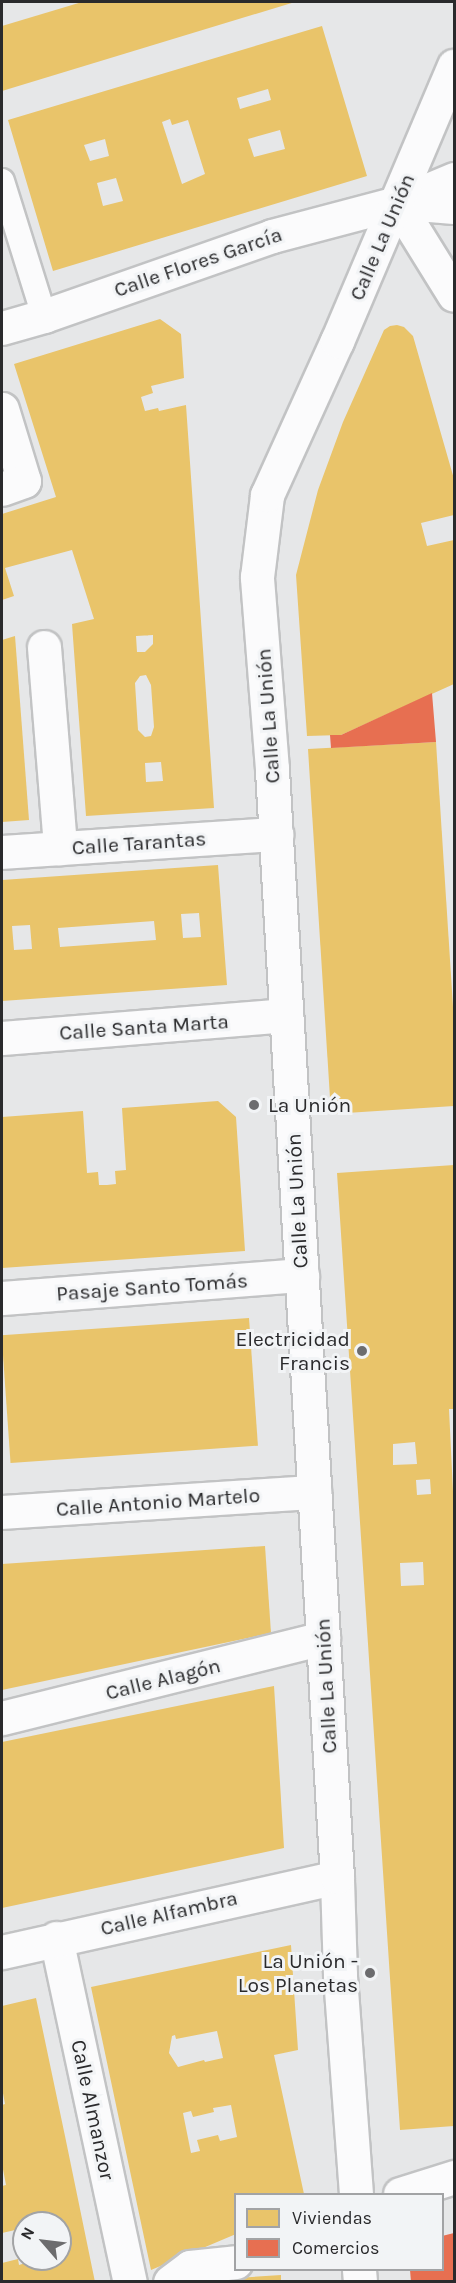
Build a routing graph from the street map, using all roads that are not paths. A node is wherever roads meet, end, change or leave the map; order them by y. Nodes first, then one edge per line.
1 (454, 66) edge
2 (454, 179) edge
3 (2, 181) edge
4 (397, 203) junction
5 (454, 207) edge
6 (454, 295) edge
7 (44, 316) junction
8 (2, 328) edge
9 (2, 409) edge
10 (2, 489) edge
11 (45, 647) dead end
12 (276, 834) junction
13 (60, 848) junction
14 (2, 852) edge
15 (286, 1015) junction
16 (2, 1038) edge
17 (302, 1275) junction
18 (2, 1298) edge
19 (314, 1492) junction
20 (2, 1512) edge
21 (323, 1638) junction
22 (2, 1718) edge
23 (337, 1877) junction
24 (56, 1938) junction
25 (2, 1952) edge
26 (454, 2177) edge
27 (356, 2193) edge
28 (403, 2193) edge
29 (234, 2262) edge
30 (130, 2282) edge
31 (170, 2282) edge

1 - 4 street, Calle La Unión
2 - 4 street
3 - 7 lane
4 - 5 street
4 - 6 street
4 - 7 street, Calle Flores García
4 - 12 street, Calle La Unión
7 - 8 street, Calle Flores García
9 - 10 street
11 - 13 street
12 - 13 street, Calle Tarantas
12 - 15 street, Calle La Unión
13 - 14 street, Calle Tarantas
15 - 16 street, Calle Santa Marta
15 - 17 street, Calle La Unión
17 - 18 street, Pasaje Santo Tomás
17 - 19 street, Calle La Unión
19 - 20 street, Calle Antonio Martelo
19 - 21 street, Calle La Unión
21 - 22 street, Calle Alagón
21 - 23 street, Calle La Unión
23 - 24 street, Calle Alfambra
23 - 27 street, Calle La Unión
24 - 25 street, Calle Alfambra
24 - 30 street, Calle Almanzor
26 - 28 street
29 - 31 street

